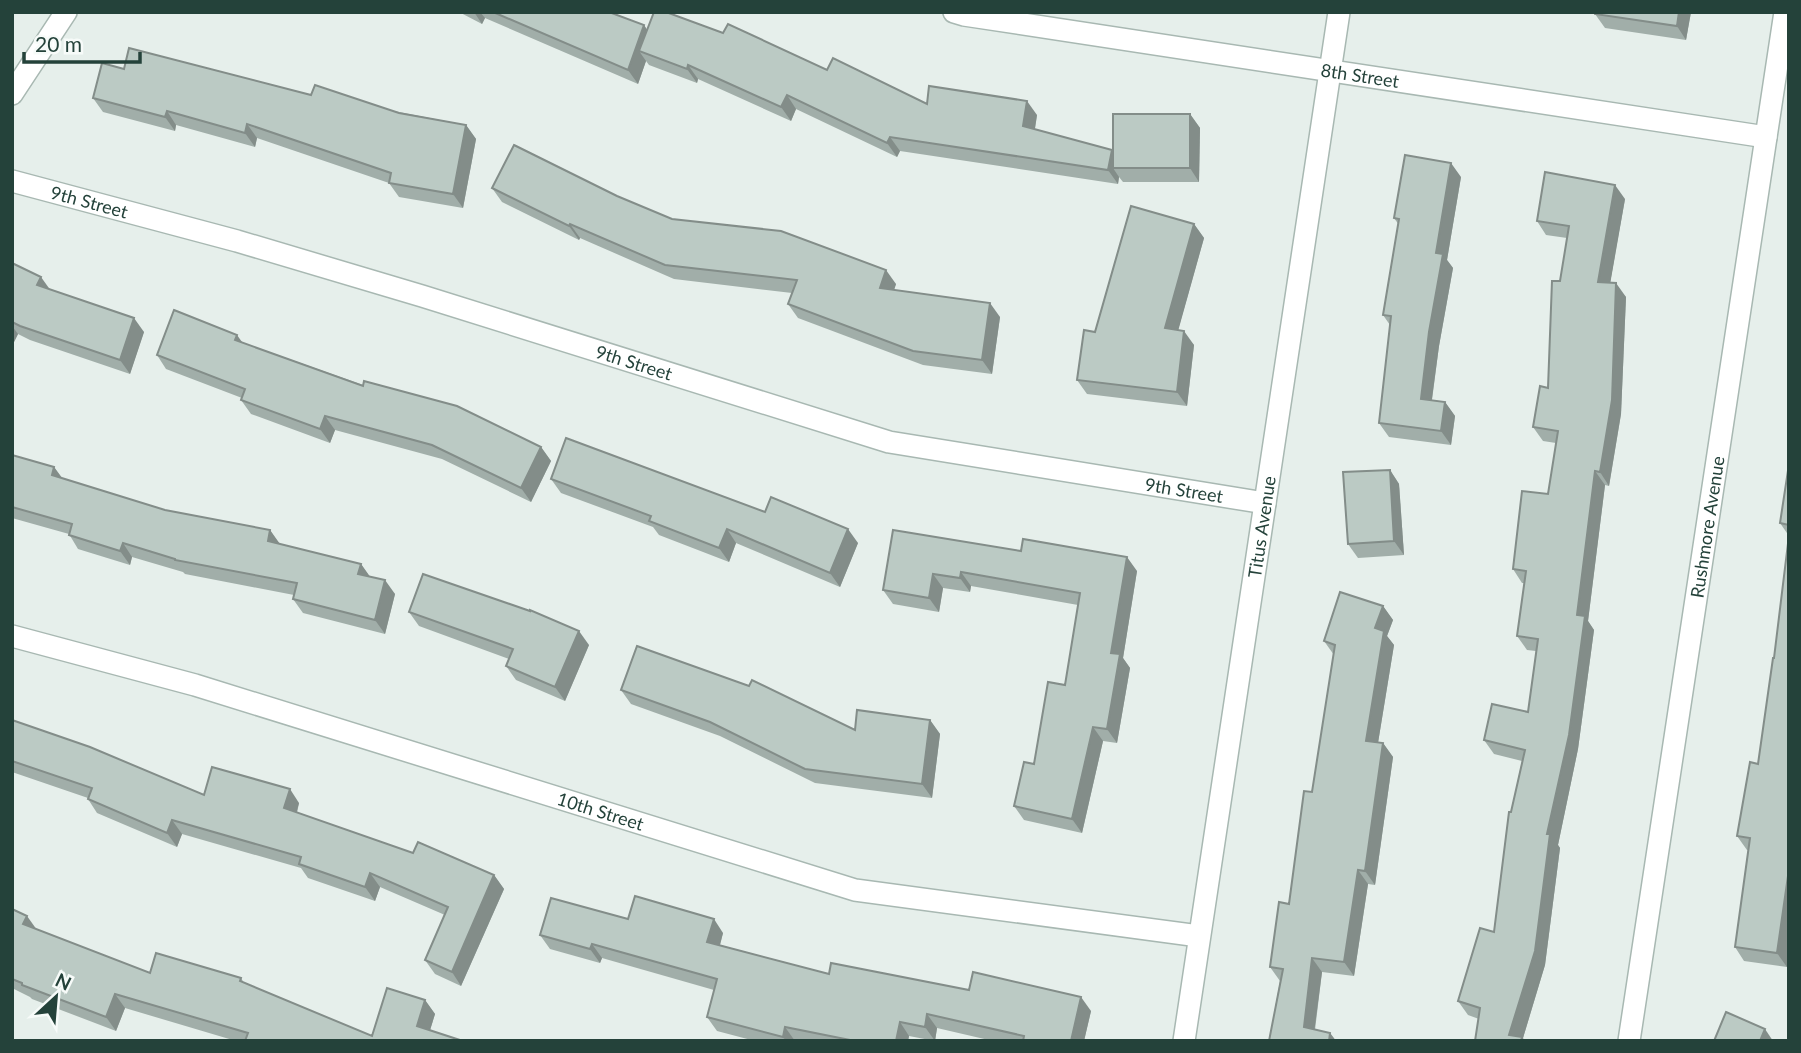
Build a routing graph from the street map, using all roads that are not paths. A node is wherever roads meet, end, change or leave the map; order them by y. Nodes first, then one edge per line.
1 (66, 12) edge
2 (954, 12) edge
3 (1339, 12) edge
4 (1785, 12) edge
5 (1330, 71) junction
6 (12, 94) edge
7 (1766, 137) junction
8 (12, 181) edge
9 (1265, 503) junction
10 (12, 636) edge
11 (1199, 936) junction
12 (1184, 1041) edge
13 (1629, 1041) edge

1 - 6 street
2 - 5 street, 8th Street
3 - 5 street, Titus Avenue
4 - 7 street, Rushmore Avenue
5 - 7 street, 8th Street
5 - 9 street, Titus Avenue
7 - 13 street, Rushmore Avenue
8 - 9 street, 9th Street
9 - 11 street, Titus Avenue
10 - 11 street, 10th Street
11 - 12 street, Titus Avenue

